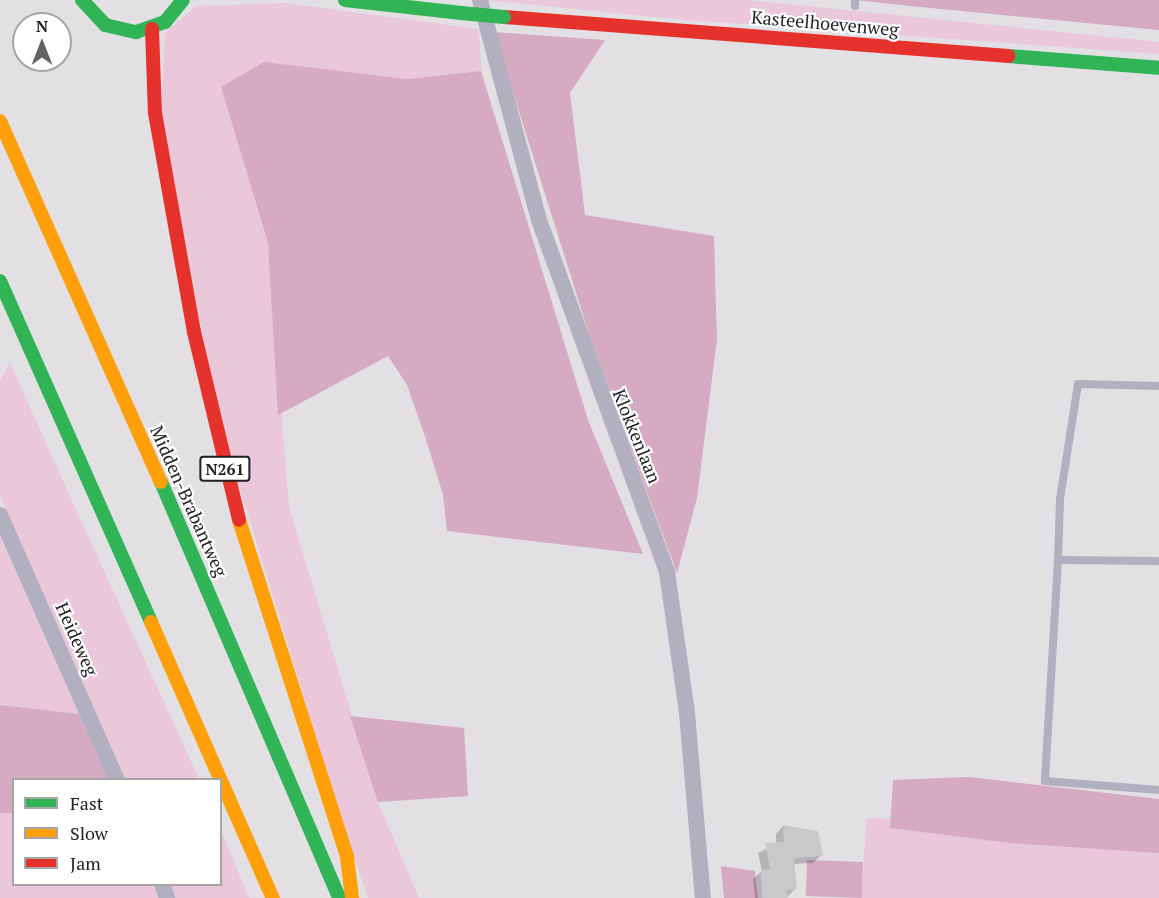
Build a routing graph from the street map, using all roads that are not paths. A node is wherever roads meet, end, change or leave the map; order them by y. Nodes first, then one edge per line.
1 (82, 0) edge
2 (183, 0) edge
3 (345, 0) edge
4 (480, 0) edge
5 (152, 29) junction
6 (1159, 68) edge
7 (0, 121) edge
8 (0, 281) edge
9 (1159, 386) edge
10 (0, 515) edge
11 (1058, 560) junction
12 (1159, 561) edge
13 (116, 778) edge
14 (220, 778) edge
15 (222, 783) edge
16 (1159, 790) edge
17 (273, 898) edge
18 (339, 898) edge
19 (352, 898) edge
20 (703, 898) edge

1 - 5 main road
2 - 5 main road
3 - 6 main road, Kasteelhoevenweg, bridge
4 - 20 street, Klokkenlaan
5 - 19 main road, N261
7 - 18 main road, Midden-Brabantweg
8 - 14 main road
9 - 11 lane
10 - 13 street, Heideweg
11 - 12 lane
11 - 16 lane
15 - 17 main road

